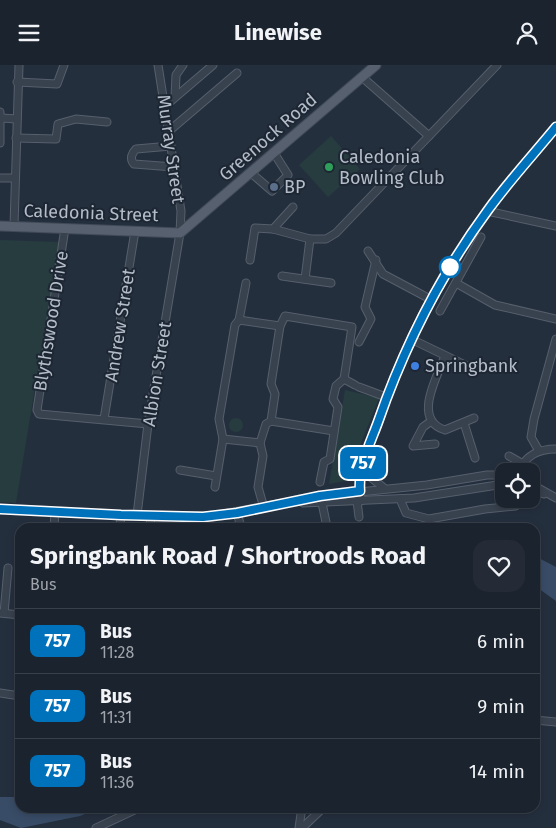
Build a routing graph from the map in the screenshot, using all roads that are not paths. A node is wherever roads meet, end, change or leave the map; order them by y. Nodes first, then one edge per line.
1 (19, 65) edge
2 (64, 65) edge
3 (158, 65) edge
4 (183, 65) edge
5 (213, 65) edge
6 (376, 65) edge
7 (497, 65) edge
8 (237, 73) dead end
9 (362, 77) junction
10 (17, 83) junction
11 (175, 97) junction
12 (165, 106) junction
13 (0, 115) edge
14 (17, 119) junction
15 (107, 122) dead end
16 (556, 127) edge
17 (169, 131) junction
18 (429, 136) junction
19 (16, 138) junction
20 (0, 143) edge
21 (171, 146) junction
22 (274, 153) junction
23 (174, 167) junction
24 (250, 173) junction
25 (0, 178) edge
26 (15, 178) junction
27 (293, 207) dead end
28 (487, 211) junction
29 (0, 226) edge
30 (556, 226) edge
31 (14, 227) junction
32 (65, 228) junction
33 (273, 229) junction
34 (135, 231) junction
35 (180, 233) junction
36 (481, 237) dead end
37 (310, 239) junction
38 (368, 251) dead end
39 (250, 260) dead end
40 (376, 260) junction
41 (282, 276) dead end
42 (305, 279) junction
43 (246, 283) dead end
44 (331, 283) dead end
45 (456, 283) junction
46 (432, 300) junction
47 (440, 311) dead end
48 (556, 319) edge
49 (239, 320) junction
50 (280, 326) junction
51 (411, 339) junction
52 (556, 339) edge
53 (359, 342) dead end
54 (446, 356) junction
55 (467, 366) dead end
56 (344, 379) junction
57 (386, 397) junction
58 (474, 418) dead end
59 (104, 419) junction
60 (271, 421) junction
61 (430, 422) junction
62 (464, 423) junction
63 (148, 424) junction
64 (334, 431) junction
65 (223, 439) junction
66 (260, 443) junction
67 (434, 443) dead end
68 (556, 449) edge
69 (539, 451) junction
70 (509, 456) dead end
71 (365, 457) junction
72 (475, 458) dead end
73 (521, 463) edge
74 (524, 463) edge
75 (180, 470) dead end
76 (495, 475) edge
77 (216, 476) junction
78 (320, 482) dead end
79 (495, 486) edge
80 (214, 487) dead end
81 (384, 488) junction
82 (540, 489) edge
83 (360, 491) junction
84 (540, 493) edge
85 (556, 498) edge
86 (321, 499) junction
87 (400, 499) junction
88 (359, 501) junction
89 (264, 508) junction
90 (495, 508) edge
91 (0, 509) edge
92 (55, 512) junction
93 (237, 513) junction
94 (121, 515) junction
95 (137, 515) junction
96 (151, 515) junction
97 (199, 516) junction
98 (359, 517) dead end
99 (54, 523) edge
100 (120, 523) edge
101 (150, 523) edge
102 (198, 523) edge
103 (240, 523) edge
104 (326, 523) edge
105 (8, 568) dead end
106 (2, 613) edge
107 (15, 614) edge
108 (0, 693) edge
109 (15, 695) edge
110 (540, 720) edge
111 (556, 722) edge
112 (128, 813) edge
113 (301, 813) edge
114 (317, 813) edge
115 (96, 828) edge
116 (300, 828) edge

1 - 10 street
2 - 10 street
3 - 12 street, Murray Street
4 - 11 street
5 - 11 street
6 - 9 main road, Greenock Road
7 - 18 street
8 - 17 street
9 - 18 street
9 - 22 main road, Greenock Road
10 - 14 street
11 - 12 street
12 - 17 street, Murray Street
13 - 14 street
13 - 20 street
14 - 19 street
15 - 19 street
16 - 28 street
17 - 21 street, Murray Street
18 - 37 street
19 - 26 street
21 - 23 street, Murray Street
21 - 23 street
22 - 24 main road, Greenock Road
22 - 24 street
23 - 35 street, Murray Street
24 - 35 main road, Greenock Road
25 - 26 street
26 - 31 street
27 - 33 street
28 - 30 street
28 - 46 street
29 - 31 main road, Caledonia Street
31 - 32 main road, Caledonia Street
32 - 34 main road, Caledonia Street
32 - 59 street, Blythswood Drive
33 - 37 street
33 - 39 street
34 - 35 main road, Caledonia Street
34 - 59 street, Andrew Street
35 - 63 street, Albion Street
36 - 45 street
37 - 42 street
38 - 40 street
40 - 46 street
40 - 53 street
41 - 42 street
42 - 44 street
43 - 49 street
45 - 47 street
45 - 48 street
46 - 51 street
49 - 50 street
49 - 65 street
50 - 56 street
50 - 60 street
51 - 54 street
51 - 57 street
52 - 69 street
54 - 55 street
54 - 61 street
56 - 57 street
56 - 64 street
57 - 71 street
58 - 62 street
59 - 63 street
60 - 64 street
60 - 66 street
61 - 62 street
61 - 67 street
62 - 72 street
63 - 95 street, Albion Street
64 - 78 street
65 - 66 street
65 - 77 street
66 - 89 street
68 - 69 street
69 - 74 street
70 - 73 street
71 - 81 street
71 - 83 street
75 - 77 street
76 - 81 street
77 - 80 street
79 - 87 street
81 - 83 street
82 - 85 street
83 - 86 street
83 - 88 street
84 - 85 street
86 - 88 street
86 - 89 street
86 - 104 street
87 - 88 street
87 - 90 street
88 - 98 street
89 - 93 street
91 - 92 street
92 - 94 street
92 - 99 street
93 - 97 street
93 - 103 street
94 - 95 street
94 - 100 street
95 - 96 street
96 - 97 street
96 - 101 street
97 - 102 street
105 - 106 street
106 - 107 street
108 - 109 street
110 - 111 street
112 - 115 street
113 - 116 street
114 - 116 street

